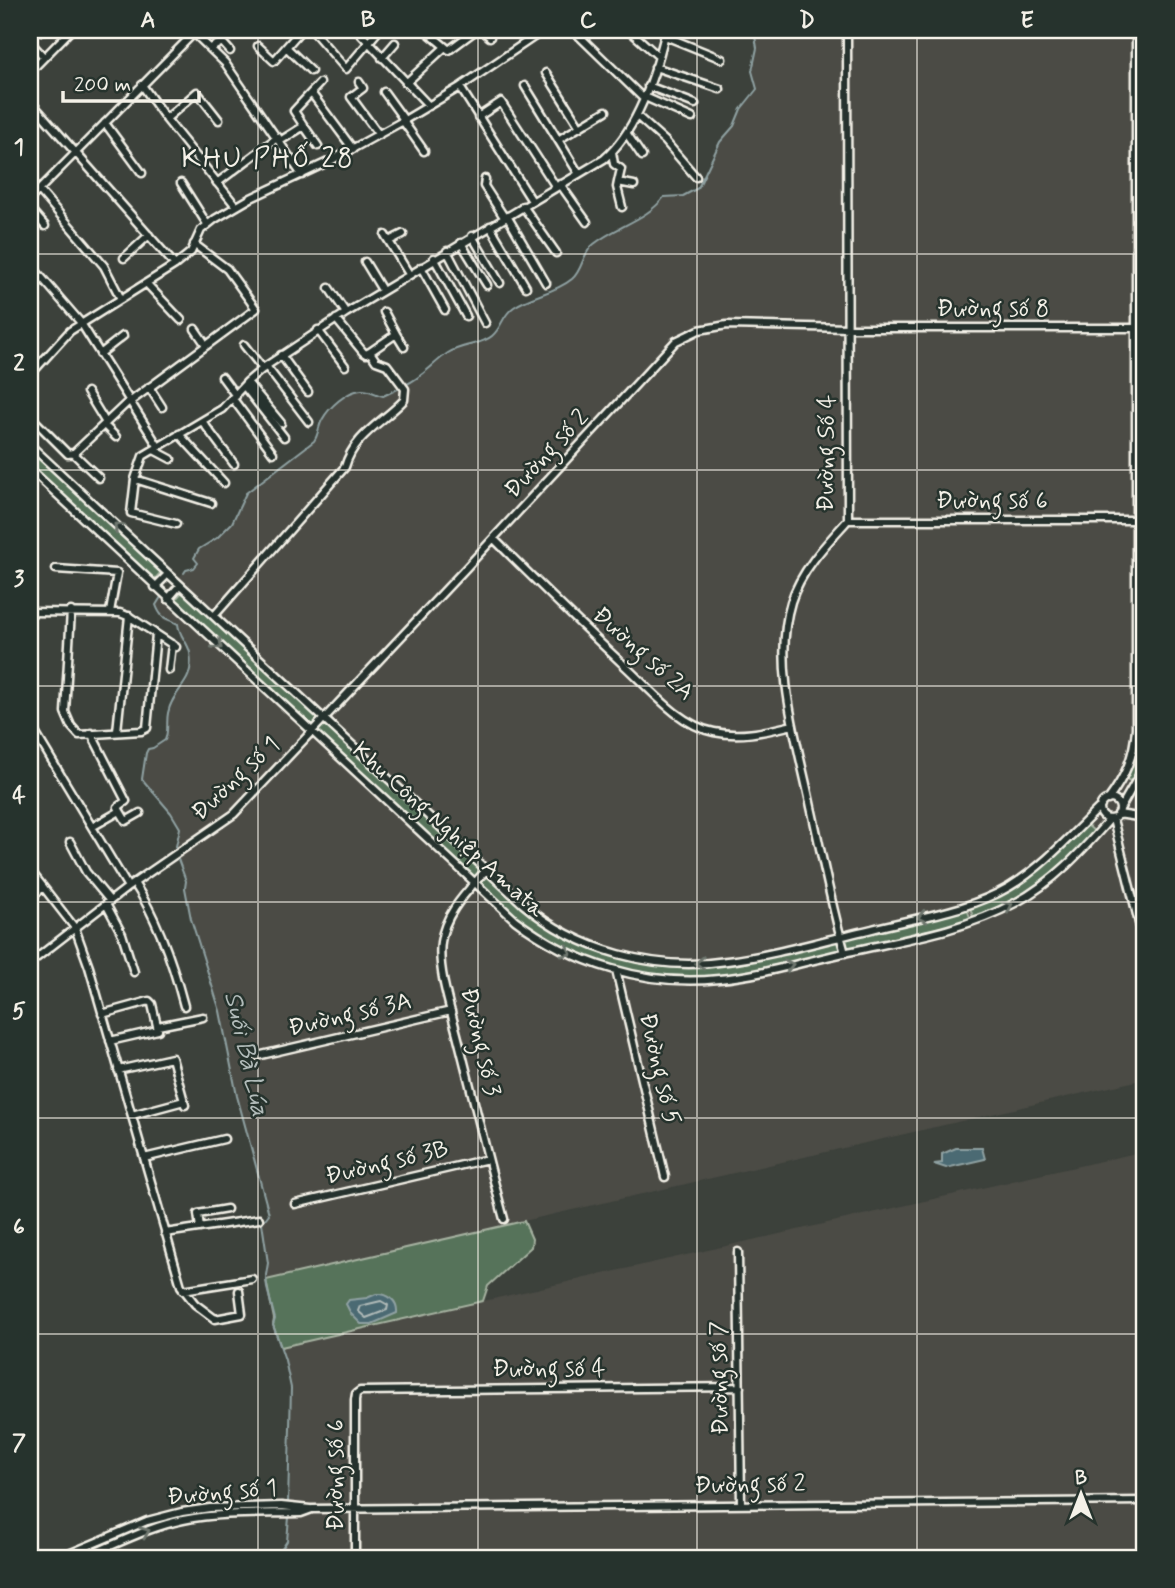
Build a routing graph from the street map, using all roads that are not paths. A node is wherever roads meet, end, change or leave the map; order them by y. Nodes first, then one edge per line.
1 (71, 30) edge
2 (301, 30) edge
3 (312, 30) edge
4 (357, 30) edge
5 (379, 30) edge
6 (426, 30) edge
7 (476, 30) edge
8 (482, 30) edge
9 (544, 30) edge
10 (573, 30) edge
11 (629, 30) edge
12 (847, 30) edge
13 (1136, 30) edge
14 (196, 32) edge
15 (666, 33) edge
16 (490, 37) dead end
17 (30, 42) edge
18 (368, 43) junction
19 (396, 43) dead end
20 (258, 46) dead end
21 (286, 47) junction
22 (445, 47) junction
23 (211, 48) junction
24 (230, 51) dead end
25 (658, 56) junction
26 (44, 57) junction
27 (382, 58) junction
28 (723, 59) dead end
29 (655, 66) junction
30 (311, 71) dead end
31 (30, 72) edge
32 (546, 73) dead end
33 (359, 82) dead end
34 (320, 83) dead end
35 (406, 83) junction
36 (142, 85) junction
37 (524, 86) dead end
38 (648, 86) junction
39 (460, 87) junction
40 (719, 89) dead end
41 (384, 92) dead end
42 (312, 94) junction
43 (644, 98) junction
44 (30, 102) edge
45 (403, 102) dead end
46 (695, 104) dead end
47 (429, 106) junction
48 (395, 107) junction
49 (606, 111) dead end
50 (638, 116) junction
51 (478, 117) junction
52 (166, 118) junction
53 (692, 118) dead end
54 (219, 120) dead end
55 (404, 121) junction
56 (105, 123) junction
57 (304, 126) junction
58 (580, 127) junction
59 (627, 134) junction
60 (379, 135) junction
61 (279, 139) junction
62 (558, 139) junction
63 (318, 146) dead end
64 (353, 149) junction
65 (424, 151) dead end
66 (76, 152) junction
67 (612, 152) junction
68 (642, 156) dead end
69 (1136, 168) junction
70 (1145, 168) edge
71 (142, 173) dead end
72 (579, 174) junction
73 (302, 175) junction
74 (696, 177) dead end
75 (485, 179) dead end
76 (618, 182) junction
77 (181, 183) dead end
78 (217, 183) junction
79 (558, 185) junction
80 (634, 185) dead end
81 (39, 190) junction
82 (30, 199) edge
83 (532, 201) junction
84 (236, 206) junction
85 (523, 206) junction
86 (622, 207) dead end
87 (30, 209) edge
88 (505, 216) junction
89 (587, 222) dead end
90 (207, 224) junction
91 (45, 226) dead end
92 (489, 226) junction
93 (402, 233) dead end
94 (149, 235) junction
95 (472, 236) junction
96 (461, 243) junction
97 (194, 244) junction
98 (447, 251) junction
99 (556, 253) dead end
100 (124, 258) dead end
101 (434, 258) junction
102 (365, 262) dead end
103 (30, 264) edge
104 (175, 265) junction
105 (421, 267) junction
106 (36, 271) junction
107 (408, 274) junction
108 (30, 276) edge
109 (500, 283) dead end
110 (147, 284) junction
111 (546, 284) dead end
112 (487, 285) dead end
113 (526, 287) dead end
114 (329, 288) dead end
115 (382, 290) junction
116 (121, 299) junction
117 (444, 310) dead end
118 (384, 312) dead end
119 (346, 313) junction
120 (466, 316) dead end
121 (336, 319) junction
122 (181, 320) dead end
123 (81, 323) junction
124 (485, 323) dead end
125 (849, 328) junction
126 (1136, 328) junction
127 (1145, 328) edge
128 (195, 329) dead end
129 (318, 330) junction
130 (396, 334) junction
131 (123, 336) dead end
132 (206, 345) junction
133 (244, 345) dead end
134 (404, 346) dead end
135 (370, 352) junction
136 (100, 354) junction
137 (281, 355) junction
138 (345, 366) dead end
139 (264, 368) junction
140 (30, 375) edge
141 (222, 377) dead end
142 (246, 384) junction
143 (149, 387) junction
144 (87, 392) dead end
145 (308, 392) dead end
146 (234, 398) junction
147 (130, 400) junction
148 (162, 407) dead end
149 (30, 416) edge
150 (202, 421) junction
151 (309, 422) dead end
152 (281, 423) dead end
153 (105, 424) junction
154 (179, 434) junction
155 (116, 437) dead end
156 (284, 437) dead end
157 (30, 445) edge
158 (156, 448) junction
159 (74, 453) junction
160 (273, 453) dead end
161 (171, 459) dead end
162 (234, 464) dead end
163 (30, 469) edge
164 (99, 478) dead end
165 (135, 479) junction
166 (224, 483) dead end
167 (211, 503) dead end
168 (848, 520) junction
169 (1136, 520) junction
170 (1145, 520) edge
171 (176, 524) dead end
172 (494, 539) junction
173 (56, 569) dead end
174 (168, 573) junction
175 (180, 585) junction
176 (155, 587) junction
177 (168, 599) junction
178 (30, 611) edge
179 (71, 611) junction
180 (110, 612) junction
181 (129, 616) junction
182 (214, 616) junction
183 (156, 634) junction
184 (169, 670) dead end
185 (323, 718) junction
186 (30, 724) edge
187 (793, 725) junction
188 (117, 731) junction
189 (91, 733) junction
190 (312, 733) junction
191 (40, 742) junction
192 (30, 743) edge
193 (1145, 765) edge
194 (1108, 800) junction
195 (1101, 806) junction
196 (120, 811) junction
197 (140, 813) dead end
198 (1115, 815) junction
199 (1145, 818) edge
200 (92, 827) junction
201 (70, 842) dead end
202 (30, 870) edge
203 (486, 870) junction
204 (475, 883) junction
205 (131, 885) junction
206 (43, 887) junction
207 (30, 899) edge
208 (108, 902) junction
209 (968, 906) junction
210 (973, 922) junction
211 (75, 928) junction
212 (840, 936) junction
213 (1145, 947) edge
214 (845, 953) junction
215 (30, 963) edge
216 (616, 970) junction
217 (134, 972) dead end
218 (184, 1006) dead end
219 (451, 1011) junction
220 (103, 1014) junction
221 (204, 1017) dead end
222 (158, 1026) junction
223 (110, 1041) junction
224 (257, 1056) dead end
225 (118, 1070) junction
226 (132, 1115) junction
227 (224, 1139) dead end
228 (144, 1158) junction
229 (488, 1159) junction
230 (664, 1177) dead end
231 (295, 1204) dead end
232 (227, 1209) dead end
233 (259, 1219) dead end
234 (503, 1219) dead end
235 (200, 1228) junction
236 (165, 1233) junction
237 (738, 1252) dead end
238 (252, 1279) dead end
239 (183, 1290) junction
240 (239, 1291) dead end
241 (740, 1387) junction
242 (358, 1392) joint
243 (1145, 1501) edge
244 (741, 1505) junction
245 (355, 1508) junction
246 (183, 1516) junction
247 (59, 1558) edge
248 (82, 1558) edge
249 (355, 1558) edge

1 - 26 street
2 - 21 street
3 - 18 street
4 - 18 street
5 - 18 street
6 - 22 street
7 - 22 street
8 - 16 street
9 - 39 street
10 - 43 street
11 - 25 street
12 - 125 street, Đường Số 4
13 - 69 street
14 - 23 street
14 - 36 street
15 - 25 street
15 - 28 street
17 - 26 street
18 - 27 street
19 - 27 street
20 - 21 street
21 - 30 street
22 - 35 street
23 - 24 street
23 - 61 street
25 - 29 street
26 - 31 street
27 - 35 street
29 - 38 street
29 - 40 street
32 - 58 street
33 - 60 street
34 - 42 street
35 - 47 street
36 - 52 street
36 - 56 street
37 - 62 street
38 - 43 street
38 - 46 street
39 - 47 street
39 - 51 street
41 - 48 street
42 - 57 street
42 - 64 street
43 - 50 street
43 - 53 street
44 - 66 street
45 - 48 street
47 - 55 street
48 - 55 street
49 - 58 street
50 - 59 street
50 - 74 street
51 - 79 street
51 - 83 street
52 - 54 street
52 - 78 street
55 - 60 street
55 - 65 street
56 - 66 street
56 - 71 street
57 - 61 street
57 - 63 street
58 - 62 street
59 - 67 street
59 - 68 street
60 - 64 street
61 - 73 street
61 - 78 street
62 - 72 street
64 - 73 street
66 - 81 street
66 - 94 street
67 - 72 street
67 - 76 street
69 - 70 street
69 - 126 street
72 - 79 street
73 - 84 street
75 - 88 street
76 - 80 street
76 - 86 street
77 - 90 street
78 - 84 street
79 - 83 street
79 - 89 street
81 - 82 street
81 - 116 street
83 - 85 street
84 - 90 street
85 - 88 street
85 - 99 street
87 - 91 street
88 - 92 street
88 - 111 street
90 - 97 street
92 - 95 street
92 - 113 street
93 - 107 street
94 - 100 street
94 - 104 street
95 - 96 street
95 - 109 street
96 - 98 street
96 - 112 street
97 - 104 street
97 - 132 street
98 - 101 street
98 - 124 street
101 - 105 street
101 - 120 street
102 - 115 street
103 - 106 street
104 - 110 street
105 - 107 street
105 - 117 street
106 - 108 street
106 - 123 street
107 - 115 street
110 - 116 street
110 - 122 street
114 - 119 street
115 - 119 street
116 - 123 street
118 - 130 street
119 - 121 street
121 - 129 street
121 - 135 street
123 - 136 street
123 - 140 street
125 - 126 street, Đường số 8
125 - 168 street, Đường Số 4
125 - 172 street, Đường số 2
126 - 127 street, Đường số 8
126 - 169 street
128 - 132 street
129 - 137 street
129 - 138 street
130 - 134 street
130 - 135 street
131 - 136 street
132 - 143 street
133 - 139 street
135 - 182 street
136 - 147 street
137 - 139 street
137 - 145 street
139 - 142 street
139 - 151 street
141 - 146 street
142 - 146 street
142 - 152 street
142 - 156 street
143 - 147 street
143 - 148 street
144 - 153 street
146 - 150 street
146 - 160 street
147 - 153 street
147 - 158 street
149 - 159 street
150 - 154 street
150 - 162 street
153 - 155 street
153 - 159 street
154 - 158 street
154 - 166 street
174 -> 157 street, Khu Công Nghiệp Amata
158 - 161 street
158 - 165 street
159 - 164 street
163 - 176 street, Khu Công Nghiệp Amata
165 - 167 street
165 - 171 street
168 - 169 street, Đường số 6
168 - 187 street, Đường Số 4
169 - 170 street, Đường số 6
169 - 194 street
172 - 185 street, Đường số 2
172 - 187 street, Đường số 2A
173 - 180 street
174 - 175 street, Khu Công Nghiệp Amata
174 - 176 street
175 - 177 street
175 - 182 street, Khu Công Nghiệp Amata
176 - 177 street, Khu Công Nghiệp Amata
177 -> 190 street, Khu Công Nghiệp Amata
178 - 179 street
179 - 180 street
179 - 189 street
180 - 181 street
181 - 183 street
181 - 188 street
182 - 185 street, Khu Công Nghiệp Amata
183 - 184 street
183 - 188 street
185 - 190 street, Đường số 1
185 - 203 street, Khu Công Nghiệp Amata
186 - 191 street
187 - 212 street, Đường Số 4
188 - 189 street
189 - 196 street
190 - 204 street, Khu Công Nghiệp Amata
190 - 205 street, Đường số 1
191 - 192 street
191 - 200 street
193 - 198 street, Khu Công Nghiệp Amata
194 - 195 street, Khu Công Nghiệp Amata
194 - 198 street
195 - 198 street
195 - 209 street, Khu Công Nghiệp Amata
196 - 197 street
196 - 200 street
198 - 199 street
210 -> 198 street, Khu Công Nghiệp Amata
198 - 213 street
200 - 205 street
201 - 208 street
202 - 206 street
203 - 204 street, Đường số 3
212 -> 203 street, Khu Công Nghiệp Amata
204 -> 216 street, Khu Công Nghiệp Amata
204 - 219 street, Đường số 3
205 - 208 street, Đường số 1
205 - 218 street
206 - 207 street
206 - 211 street
208 - 211 street, Đường số 1
208 - 217 street
209 - 210 street
209 -> 212 street, Khu Công Nghiệp Amata
210 - 214 street, Khu Công Nghiệp Amata
211 - 215 street, Đường số 1
211 - 220 street
212 - 214 street, Đường Số 4
216 -> 214 street, Khu Công Nghiệp Amata
216 - 230 street, Đường số 5
219 - 224 street, Đường số 3A
219 - 229 street, Đường số 3
220 - 222 street
220 - 223 street
221 - 222 street
222 - 223 street
223 - 225 street
225 - 226 street
225 - 226 street
226 - 228 street
227 - 228 street
228 - 236 street
229 - 231 street, Đường số 3B
229 - 234 street, Đường số 3
232 - 235 street
233 - 235 street
235 - 236 street
236 - 239 street
237 - 241 street, Đường số 7
238 - 239 street
239 - 240 street
241 - 242 street, Đường số 4
241 - 244 street, Đường số 7
242 - 245 street, Đường số 6
243 - 244 street, Đường số 2
244 - 245 street, Đường số 2
245 - 246 street, Đường số 1
245 - 249 street, Đường số 6
246 - 247 street, Đường số 1
248 -> 246 street, Đường số 1

